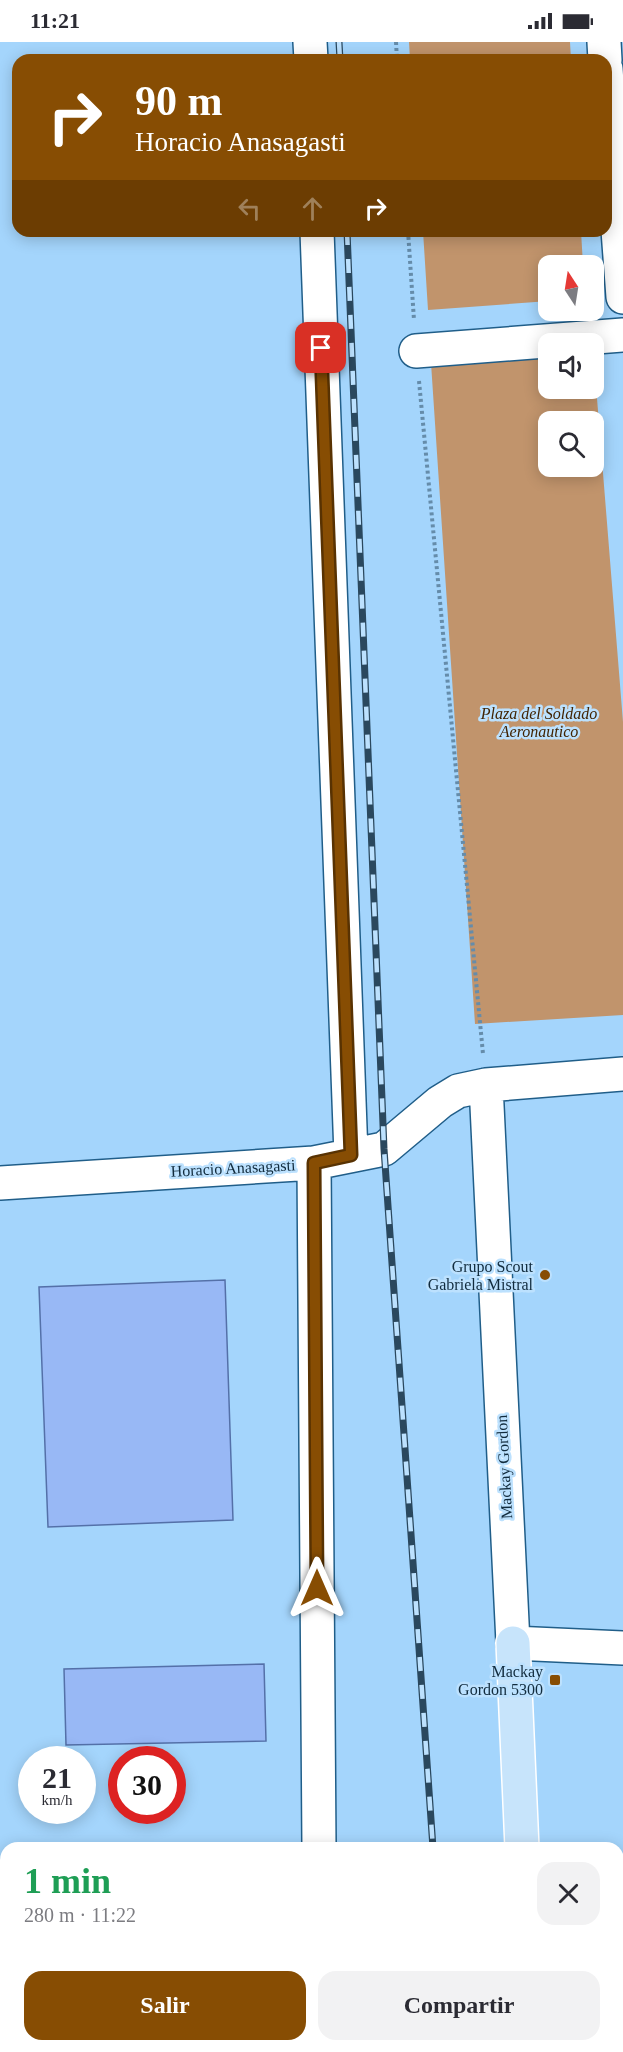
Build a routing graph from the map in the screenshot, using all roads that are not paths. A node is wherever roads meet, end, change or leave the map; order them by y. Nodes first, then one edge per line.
1 (612, 149) edge
2 (317, 237) edge
3 (623, 297) edge
4 (623, 335) edge
5 (416, 351) road end
6 (623, 1074) edge
7 (486, 1085) junction
8 (351, 1155) junction
9 (314, 1163) junction
10 (0, 1184) edge
11 (513, 1643) junction
12 (623, 1648) edge
13 (319, 1842) edge
14 (522, 1842) edge

1 - 3 street
2 - 8 street
4 - 5 street
6 - 7 street, Horacio Anasagasti
7 - 8 street, Horacio Anasagasti
7 - 11 street, Mackay Gordon
8 - 9 street, Horacio Anasagasti
9 - 10 street, Horacio Anasagasti
9 - 13 street
11 - 12 street
11 - 14 main road, Mackay Gordon

